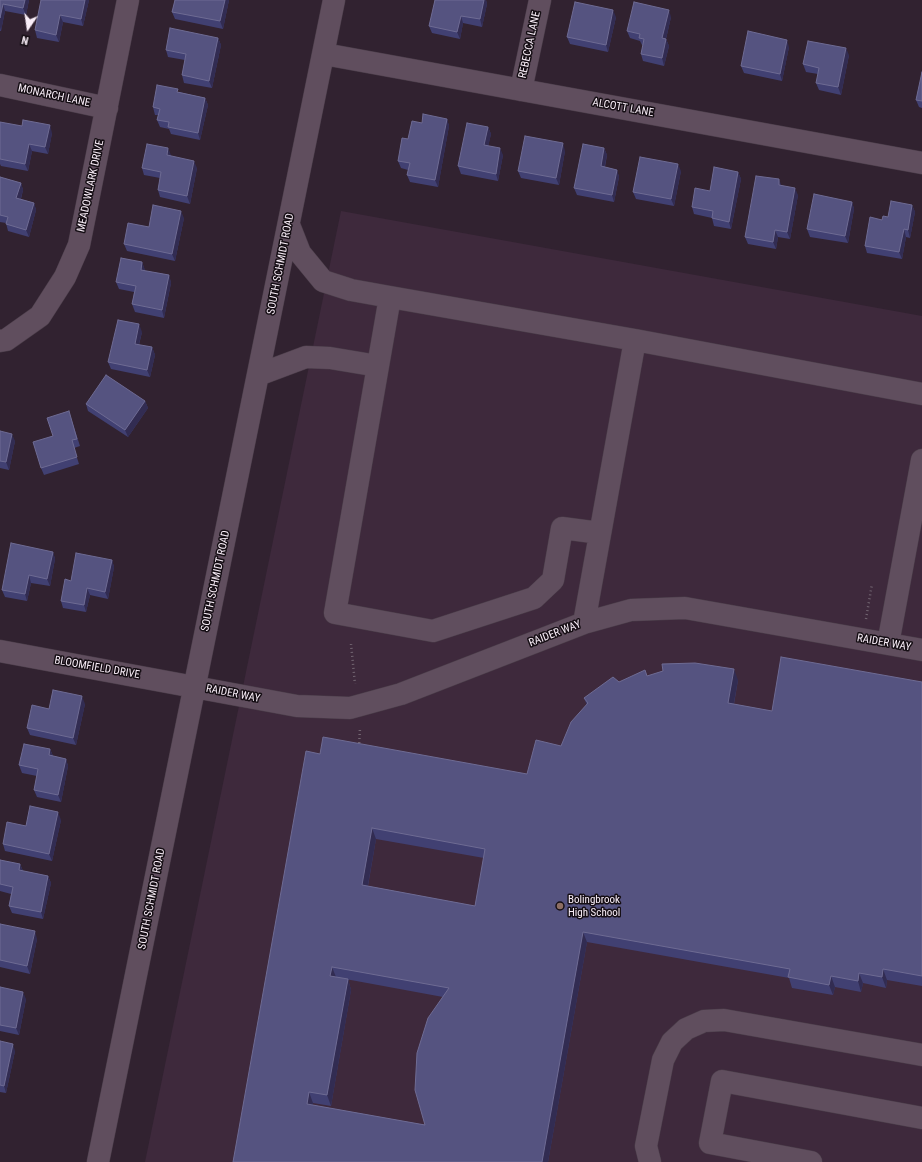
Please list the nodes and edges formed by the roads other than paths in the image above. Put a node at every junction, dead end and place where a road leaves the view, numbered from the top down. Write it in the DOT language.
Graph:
graph roads {
  1 [pos="128,0"];
  2 [pos="334,0"];
  3 [pos="540,0"];
  4 [pos="324,54"];
  5 [pos="0,85"];
  6 [pos="521,90"];
  7 [pos="107,108"];
  8 [pos="922,163"];
  9 [pos="289,225"];
  10 [pos="390,297"];
  11 [pos="635,340"];
  12 [pos="0,341"];
  13 [pos="378,366"];
  14 [pos="258,375"];
  15 [pos="922,394"];
  16 [pos="922,460"];
  17 [pos="600,533"];
  18 [pos="584,623"];
  19 [pos="888,644"];
  20 [pos="922,650"];
  21 [pos="0,651"];
  22 [pos="195,686"];
  23 [pos="922,1055"];
  24 [pos="922,1118"];
  25 [pos="98,1162"];
  26 [pos="650,1162"];
  27 [pos="811,1162"];
  1 -- 7 [label="street, MEADOWLARK DRIVE"];
  2 -- 4 [label="street, SOUTH SCHMIDT ROAD"];
  3 -- 6 [label="street, REBECCA LANE"];
  4 -- 6 [label="street, ALCOTT LANE"];
  4 -- 9 [label="street, SOUTH SCHMIDT ROAD"];
  5 -- 7 [label="street, MONARCH LANE"];
  6 -- 8 [label="street, ALCOTT LANE"];
  7 -- 12 [label="street, MEADOWLARK DRIVE"];
  9 -- 10 [label="street"];
  9 -- 14 [label="street, SOUTH SCHMIDT ROAD"];
  10 -- 11 [label="street"];
  10 -- 13 [label="street"];
  11 -- 15 [label="street"];
  11 -- 17 [label="street"];
  13 -- 14 [label="street"];
  13 -- 17 [label="street"];
  14 -- 22 [label="street, SOUTH SCHMIDT ROAD"];
  16 -- 19 [label="street"];
  17 -- 18 [label="street"];
  18 -- 19 [label="street, RAIDER WAY"];
  18 -- 22 [label="street, RAIDER WAY"];
  19 -- 20 [label="street, RAIDER WAY"];
  21 -- 22 [label="street, BLOOMFIELD DRIVE"];
  22 -- 25 [label="street, SOUTH SCHMIDT ROAD"];
  23 -- 26 [label="street"];
  24 -- 27 [label="street"];
}
